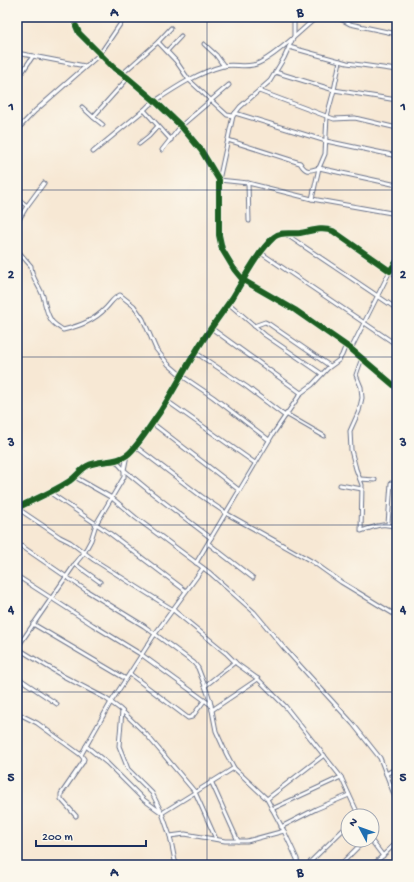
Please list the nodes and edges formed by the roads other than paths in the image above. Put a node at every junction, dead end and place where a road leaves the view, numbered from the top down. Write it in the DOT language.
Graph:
graph roads {
  1 [pos="125,17"];
  2 [pos="294,17"];
  3 [pos="317,17"];
  4 [pos="337,17"];
  5 [pos="76,26"];
  6 [pos="171,28"];
  7 [pos="397,34"];
  8 [pos="181,36"];
  9 [pos="294,36"];
  10 [pos="158,42"];
  11 [pos="204,44"];
  12 [pos="289,47"];
  13 [pos="167,51"];
  14 [pos="17,53"];
  15 [pos="100,54"];
  16 [pos="33,56"];
  17 [pos="340,61"];
  18 [pos="85,66"];
  19 [pos="224,66"];
  20 [pos="397,70"];
  21 [pos="275,72"];
  22 [pos="122,74"];
  23 [pos="128,78"];
  24 [pos="17,80"];
  25 [pos="189,80"];
  26 [pos="229,84"];
  27 [pos="334,90"];
  28 [pos="259,91"];
  29 [pos="212,100"];
  30 [pos="397,100"];
  31 [pos="155,101"];
  32 [pos="82,107"];
  33 [pos="144,110"];
  34 [pos="234,114"];
  35 [pos="327,116"];
  36 [pos="93,117"];
  37 [pos="103,125"];
  38 [pos="158,126"];
  39 [pos="181,126"];
  40 [pos="397,128"];
  41 [pos="17,130"];
  42 [pos="170,140"];
  43 [pos="228,140"];
  44 [pos="326,141"];
  45 [pos="139,144"];
  46 [pos="162,150"];
  47 [pos="93,152"];
  48 [pos="397,156"];
  49 [pos="319,168"];
  50 [pos="219,180"];
  51 [pos="44,183"];
  52 [pos="248,183"];
  53 [pos="397,185"];
  54 [pos="17,198"];
  55 [pos="312,199"];
  56 [pos="27,206"];
  57 [pos="397,214"];
  58 [pos="249,221"];
  59 [pos="17,223"];
  60 [pos="284,233"];
  61 [pos="17,250"];
  62 [pos="261,253"];
  63 [pos="397,261"];
  64 [pos="390,271"];
  65 [pos="397,276"];
  66 [pos="243,280"];
  67 [pos="378,296"];
  68 [pos="228,303"];
  69 [pos="397,309"];
  70 [pos="364,323"];
  71 [pos="254,326"];
  72 [pos="211,328"];
  73 [pos="346,345"];
  74 [pos="397,345"];
  75 [pos="351,349"];
  76 [pos="196,353"];
  77 [pos="362,358"];
  78 [pos="330,366"];
  79 [pos="322,374"];
  80 [pos="182,376"];
  81 [pos="397,380"];
  82 [pos="396,386"];
  83 [pos="301,392"];
  84 [pos="167,401"];
  85 [pos="286,415"];
  86 [pos="152,423"];
  87 [pos="324,436"];
  88 [pos="269,440"];
  89 [pos="135,446"];
  90 [pos="127,455"];
  91 [pos="115,460"];
  92 [pos="255,463"];
  93 [pos="124,470"];
  94 [pos="75,477"];
  95 [pos="360,479"];
  96 [pos="375,480"];
  97 [pos="391,483"];
  98 [pos="340,485"];
  99 [pos="362,489"];
  100 [pos="239,490"];
  101 [pos="49,492"];
  102 [pos="112,498"];
  103 [pos="17,508"];
  104 [pos="225,513"];
  105 [pos="96,524"];
  106 [pos="388,524"];
  107 [pos="397,528"];
  108 [pos="212,538"];
  109 [pos="17,543"];
  110 [pos="208,544"];
  111 [pos="84,553"];
  112 [pos="196,563"];
  113 [pos="75,564"];
  114 [pos="203,568"];
  115 [pos="17,576"];
  116 [pos="66,576"];
  117 [pos="253,578"];
  118 [pos="100,582"];
  119 [pos="186,591"];
  120 [pos="51,598"];
  121 [pos="172,609"];
  122 [pos="397,616"];
  123 [pos="33,624"];
  124 [pos="155,634"];
  125 [pos="17,648"];
  126 [pos="142,655"];
  127 [pos="236,662"];
  128 [pos="130,674"];
  129 [pos="17,677"];
  130 [pos="258,678"];
  131 [pos="126,679"];
  132 [pos="205,686"];
  133 [pos="204,701"];
  134 [pos="111,702"];
  135 [pos="57,704"];
  136 [pos="211,706"];
  137 [pos="212,710"];
  138 [pos="122,711"];
  139 [pos="17,713"];
  140 [pos="86,746"];
  141 [pos="81,754"];
  142 [pos="324,755"];
  143 [pos="234,768"];
  144 [pos="397,768"];
  145 [pos="386,774"];
  146 [pos="341,777"];
  147 [pos="211,781"];
  148 [pos="195,792"];
  149 [pos="349,795"];
  150 [pos="267,799"];
  151 [pos="397,802"];
  152 [pos="355,808"];
  153 [pos="272,809"];
  154 [pos="162,813"];
  155 [pos="76,816"];
  156 [pos="281,827"];
  157 [pos="284,831"];
  158 [pos="340,833"];
  159 [pos="170,836"];
  160 [pos="216,839"];
  161 [pos="238,841"];
  162 [pos="397,842"];
  163 [pos="357,848"];
  164 [pos="377,848"];
  165 [pos="383,856"];
  166 [pos="178,865"];
  167 [pos="298,865"];
  168 [pos="307,865"];
  169 [pos="340,865"];
  170 [pos="373,865"];
  1 -- 15 [label="street"];
  2 -- 9 [label="street"];
  3 -- 9 [label="street"];
  4 -- 7 [label="street"];
  5 -- 15 [label="street"];
  6 -- 10 [label="street"];
  8 -- 13 [label="street"];
  9 -- 12 [label="street"];
  9 -- 19 [label="street"];
  10 -- 13 [label="street"];
  10 -- 22 [label="street"];
  11 -- 19 [label="street"];
  12 -- 17 [label="street"];
  12 -- 21 [label="street"];
  13 -- 25 [label="street"];
  14 -- 16 [label="street"];
  15 -- 18 [label="street"];
  15 -- 22 [label="street"];
  16 -- 18 [label="street"];
  16 -- 24 [label="street"];
  17 -- 20 [label="street"];
  17 -- 27 [label="street"];
  18 -- 41 [label="street"];
  19 -- 25 [label="street"];
  21 -- 27 [label="street"];
  21 -- 28 [label="street"];
  22 -- 23 [label="street"];
  23 -- 31 [label="street"];
  23 -- 36 [label="street"];
  25 -- 29 [label="street"];
  25 -- 31 [label="street"];
  26 -- 29 [label="street"];
  27 -- 30 [label="street"];
  27 -- 35 [label="street"];
  28 -- 34 [label="street"];
  28 -- 35 [label="street"];
  29 -- 34 [label="street"];
  29 -- 39 [label="street"];
  31 -- 33 [label="street"];
  31 -- 39 [label="street"];
  32 -- 36 [label="street"];
  33 -- 38 [label="street"];
  33 -- 47 [label="street"];
  34 -- 43 [label="street"];
  34 -- 44 [label="street"];
  35 -- 40 [label="street"];
  35 -- 44 [label="street"];
  36 -- 37 [label="street"];
  38 -- 42 [label="street"];
  38 -- 45 [label="street"];
  39 -- 42 [label="street"];
  39 -- 50 [label="street"];
  42 -- 46 [label="street"];
  43 -- 49 [label="street"];
  43 -- 50 [label="street"];
  44 -- 48 [label="street"];
  44 -- 49 [label="street"];
  49 -- 53 [label="street"];
  49 -- 55 [label="street"];
  50 -- 52 [label="street"];
  50 -- 66 [label="street"];
  51 -- 56 [label="street"];
  52 -- 55 [label="street"];
  52 -- 58 [label="street"];
  54 -- 56 [label="street"];
  55 -- 57 [label="street"];
  56 -- 59 [label="street"];
  60 -- 62 [label="street"];
  60 -- 64 [label="street"];
  60 -- 67 [label="street"];
  61 -- 80 [label="street"];
  62 -- 66 [label="street"];
  62 -- 70 [label="street"];
  63 -- 64 [label="street"];
  64 -- 65 [label="street"];
  64 -- 67 [label="street"];
  66 -- 68 [label="street"];
  66 -- 73 [label="street"];
  67 -- 69 [label="street"];
  67 -- 70 [label="street"];
  68 -- 71 [label="street"];
  68 -- 72 [label="street"];
  70 -- 74 [label="street"];
  70 -- 75 [label="street"];
  71 -- 78 [label="street"];
  71 -- 79 [label="street"];
  72 -- 76 [label="street"];
  72 -- 83 [label="street"];
  73 -- 75 [label="street"];
  73 -- 78 [label="street"];
  75 -- 77 [label="street"];
  76 -- 80 [label="street"];
  76 -- 85 [label="street"];
  77 -- 82 [label="street"];
  77 -- 95 [label="street"];
  78 -- 79 [label="street"];
  79 -- 83 [label="street"];
  80 -- 84 [label="street"];
  80 -- 88 [label="street"];
  81 -- 82 [label="street"];
  83 -- 85 [label="street"];
  84 -- 86 [label="street"];
  84 -- 92 [label="street"];
  85 -- 87 [label="street"];
  85 -- 88 [label="street"];
  86 -- 89 [label="street"];
  86 -- 100 [label="street"];
  88 -- 92 [label="street"];
  89 -- 90 [label="street"];
  89 -- 104 [label="street"];
  90 -- 91 [label="street"];
  90 -- 93 [label="street"];
  91 -- 93 [label="street"];
  91 -- 94 [label="street"];
  92 -- 100 [label="street"];
  93 -- 102 [label="street"];
  93 -- 108 [label="street"];
  94 -- 101 [label="street"];
  94 -- 102 [label="street"];
  95 -- 96 [label="street"];
  95 -- 99 [label="street"];
  97 -- 106 [label="street"];
  98 -- 99 [label="street"];
  99 -- 106 [label="street"];
  100 -- 104 [label="street"];
  101 -- 103 [label="street"];
  101 -- 105 [label="street"];
  102 -- 105 [label="street"];
  102 -- 112 [label="street"];
  103 -- 111 [label="street"];
  104 -- 108 [label="street"];
  104 -- 122 [label="street"];
  105 -- 111 [label="street"];
  105 -- 119 [label="street"];
  106 -- 107 [label="street"];
  108 -- 110 [label="street"];
  109 -- 116 [label="street"];
  110 -- 112 [label="street"];
  110 -- 117 [label="street"];
  111 -- 113 [label="street"];
  111 -- 121 [label="street"];
  112 -- 114 [label="street"];
  113 -- 116 [label="street"];
  113 -- 118 [label="street"];
  114 -- 119 [label="street"];
  114 -- 145 [label="street"];
  115 -- 120 [label="street"];
  116 -- 120 [label="street"];
  116 -- 124 [label="street"];
  119 -- 121 [label="street"];
  120 -- 123 [label="street"];
  120 -- 126 [label="street"];
  121 -- 124 [label="street"];
  121 -- 127 [label="street"];
  123 -- 125 [label="street"];
  123 -- 131 [label="street"];
  124 -- 126 [label="street"];
  124 -- 132 [label="street"];
  125 -- 134 [label="street"];
  126 -- 128 [label="street"];
  126 -- 133 [label="street"];
  127 -- 130 [label="street"];
  127 -- 132 [label="street"];
  128 -- 131 [label="street"];
  128 -- 133 [label="street"];
  129 -- 135 [label="street"];
  130 -- 137 [label="street"];
  130 -- 142 [label="street"];
  131 -- 134 [label="street"];
  132 -- 136 [label="street"];
  133 -- 136 [label="street"];
  134 -- 138 [label="street"];
  134 -- 140 [label="street"];
  136 -- 137 [label="street"];
  137 -- 143 [label="street"];
  138 -- 148 [label="street"];
  138 -- 154 [label="street"];
  139 -- 141 [label="street"];
  140 -- 141 [label="street"];
  140 -- 154 [label="street"];
  141 -- 155 [label="street"];
  142 -- 146 [label="street"];
  142 -- 150 [label="street"];
  143 -- 147 [label="street"];
  143 -- 150 [label="street"];
  144 -- 145 [label="street"];
  145 -- 151 [label="street"];
  146 -- 149 [label="street"];
  146 -- 153 [label="street"];
  147 -- 148 [label="street"];
  147 -- 161 [label="street"];
  148 -- 154 [label="street"];
  148 -- 160 [label="street"];
  149 -- 152 [label="street"];
  149 -- 156 [label="street"];
  150 -- 153 [label="street"];
  153 -- 156 [label="street"];
  154 -- 159 [label="street"];
  156 -- 157 [label="street"];
  157 -- 161 [label="street"];
  157 -- 167 [label="street"];
  158 -- 168 [label="street"];
  159 -- 160 [label="street"];
  159 -- 166 [label="street"];
  160 -- 161 [label="street"];
  162 -- 165 [label="street"];
  163 -- 169 [label="street"];
  164 -- 165 [label="street"];
  165 -- 170 [label="street"];
}
